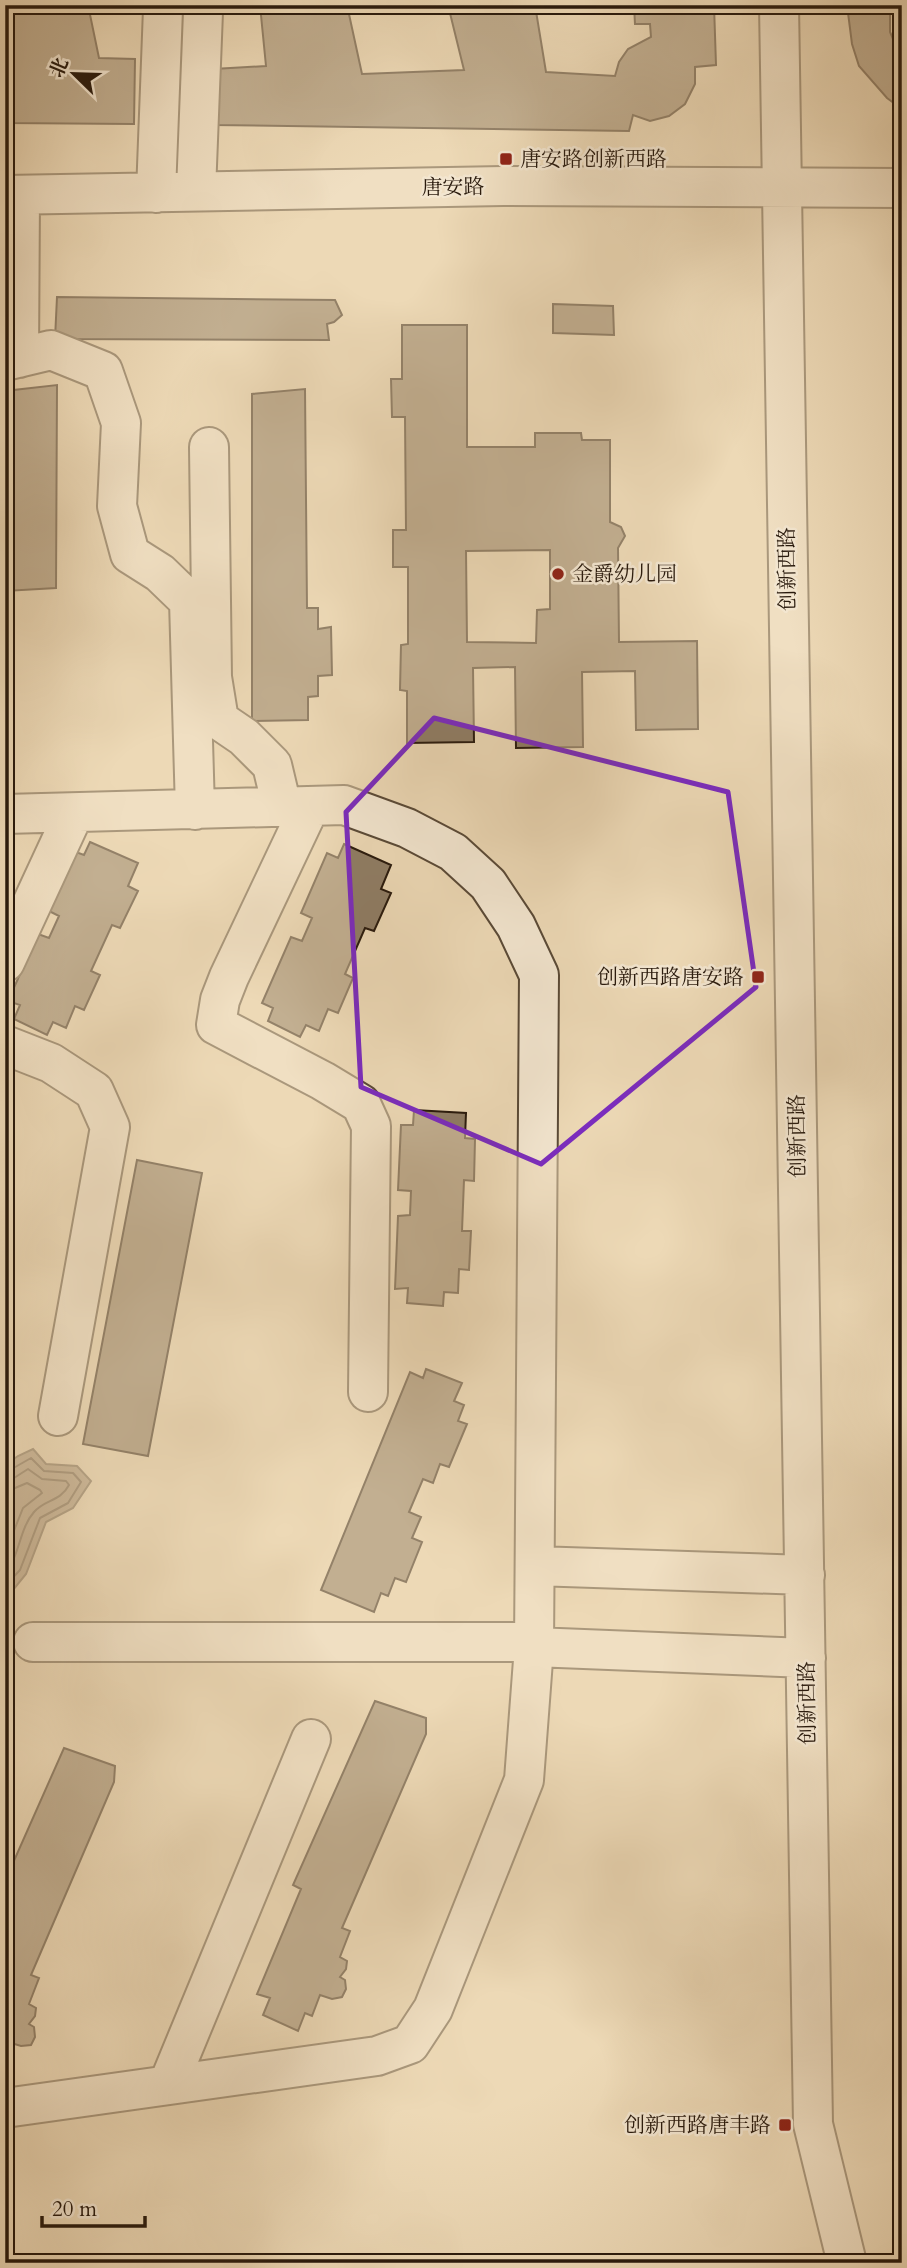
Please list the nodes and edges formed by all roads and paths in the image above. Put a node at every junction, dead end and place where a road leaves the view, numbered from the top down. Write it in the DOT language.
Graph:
graph roads {
  1 [pos="779,5"];
  2 [pos="160,7"];
  3 [pos="208,9"];
  4 [pos="902,188"];
  5 [pos="781,189"];
  6 [pos="196,191"];
  7 [pos="156,193"];
  8 [pos="12,195"];
  9 [pos="12,360"];
  10 [pos="209,447"];
  11 [pos="296,807"];
  12 [pos="195,810"];
  13 [pos="74,813"];
  14 [pos="5,814"];
  15 [pos="5,962"];
  16 [pos="5,1045"];
  17 [pos="368,1392"];
  18 [pos="58,1416"];
  19 [pos="535,1566"];
  20 [pos="805,1574"];
  21 [pos="33,1642"];
  22 [pos="534,1645"];
  23 [pos="806,1658"];
  24 [pos="311,1739"];
  25 [pos="168,2085"];
  26 [pos="5,2108"];
  27 [pos="846,2263"];
  1 -- 5 [label="street, 创新西路"];
  2 -- 3 [label="street"];
  2 -- 7 [label="street"];
  3 -- 6 [label="street"];
  4 -- 5 [label="street, 唐安路"];
  5 -- 6 [label="street, 唐安路"];
  5 -- 20 [label="street, 创新西路"];
  6 -- 7 [label="street, 唐安路"];
  7 -- 8 [label="street, 唐安路"];
  8 -- 9 [label="street"];
  9 -- 12 [label="street"];
  10 -- 11 [label="street"];
  11 -- 12 [label="street"];
  11 -- 17 [label="street"];
  11 -- 19 [label="street"];
  12 -- 13 [label="street"];
  13 -- 14 [label="street"];
  13 -- 15 [label="street"];
  16 -- 18 [label="street"];
  19 -- 20 [label="street"];
  19 -- 22 [label="street"];
  20 -- 23 [label="street, 创新西路"];
  21 -- 22 [label="street"];
  22 -- 23 [label="street"];
  22 -- 25 [label="street"];
  23 -- 27 [label="street, 创新西路"];
  24 -- 25 [label="street"];
  25 -- 26 [label="street"];
}
